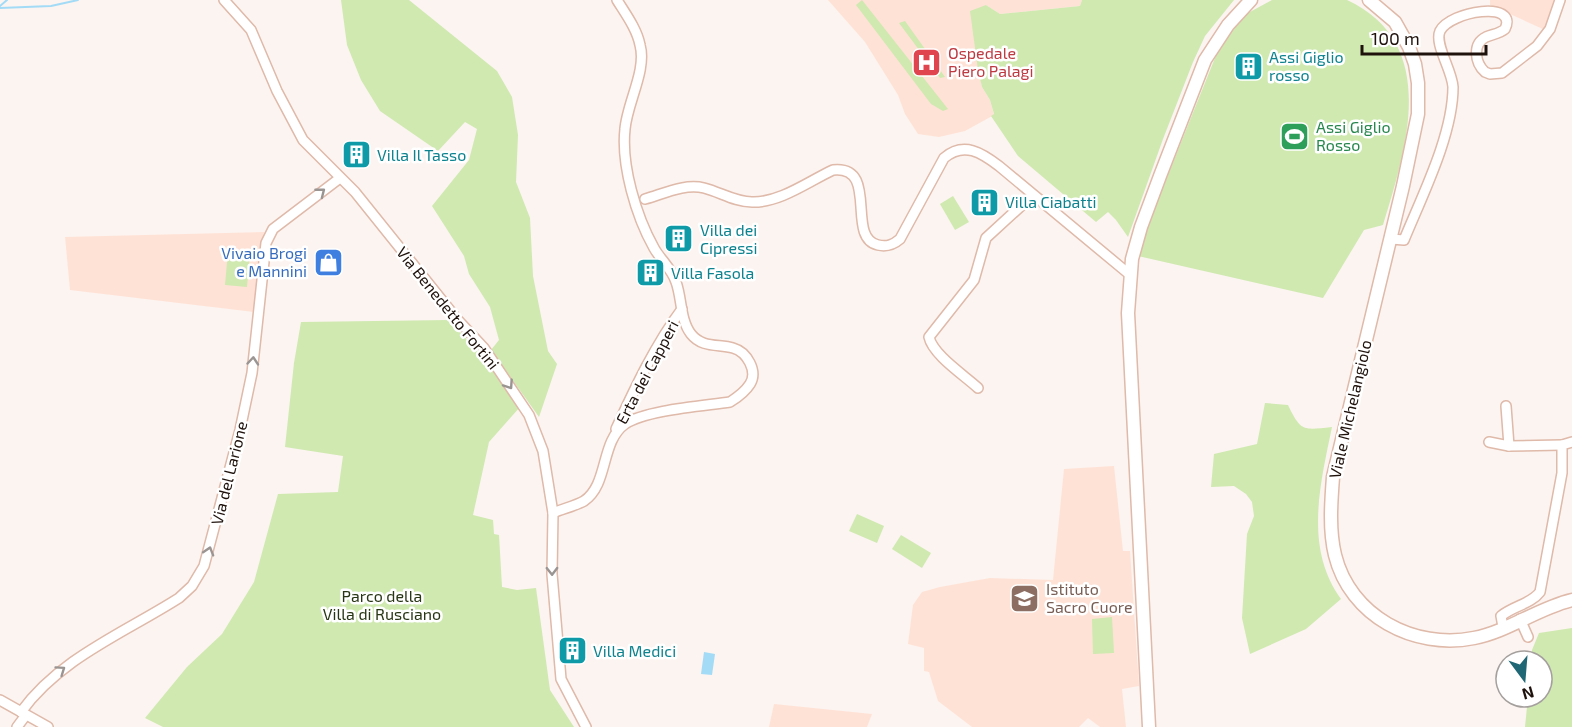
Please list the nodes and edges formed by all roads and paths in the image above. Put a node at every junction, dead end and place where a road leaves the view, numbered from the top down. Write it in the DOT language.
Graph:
graph roads {
  1 [pos="224,0"];
  2 [pos="617,0"];
  3 [pos="1369,0"];
  4 [pos="1560,0"];
  5 [pos="1248,1"];
  6 [pos="340,178"];
  7 [pos="1032,195"];
  8 [pos="645,199"];
  9 [pos="1391,239"];
  10 [pos="1129,273"];
  11 [pos="682,309"];
  12 [pos="978,388"];
  13 [pos="1506,406"];
  14 [pos="613,437"];
  15 [pos="1489,442"];
  16 [pos="1572,442"];
  17 [pos="1562,445"];
  18 [pos="1509,446"];
  19 [pos="553,513"];
  20 [pos="1572,600"];
  21 [pos="1520,620"];
  22 [pos="1503,627"];
  23 [pos="1528,637"];
  24 [pos="0,700"];
  25 [pos="24,713"];
  26 [pos="17,727"];
  27 [pos="48,727"];
  28 [pos="586,727"];
  29 [pos="1149,727"];
  1 -- 6 [label="street, Via Benedetto Fortini"];
  2 -- 11 [label="street"];
  3 -- 9 [label="main road, Viale Michelangiolo"];
  4 -- 9 [label="street"];
  5 -- 10 [label="main road"];
  6 -- 19 [label="street, Via Benedetto Fortini, one-way"];
  25 -- 6 [label="street, Via del Larione, one-way"];
  7 -- 8 [label="street"];
  7 -- 10 [label="street"];
  7 -- 12 [label="street"];
  9 -- 22 [label="main road, Viale Michelangiolo"];
  10 -- 29 [label="main road"];
  11 -- 14 [label="street, Erta dei Capperi"];
  11 -- 14 [label="street"];
  13 -- 18 [label="street"];
  14 -- 19 [label="street, Erta dei Capperi"];
  15 -- 18 [label="street"];
  16 -- 17 [label="street"];
  17 -- 18 [label="street"];
  17 -- 22 [label="street"];
  19 -- 28 [label="street, Via Benedetto Fortini, one-way"];
  20 -- 21 [label="main road, Viale Michelangiolo"];
  21 -- 22 [label="main road, Viale Michelangiolo"];
  21 -- 23 [label="street"];
  24 -- 25 [label="street"];
  25 -- 26 [label="street, Via del Larione"];
  25 -- 27 [label="street"];
}
